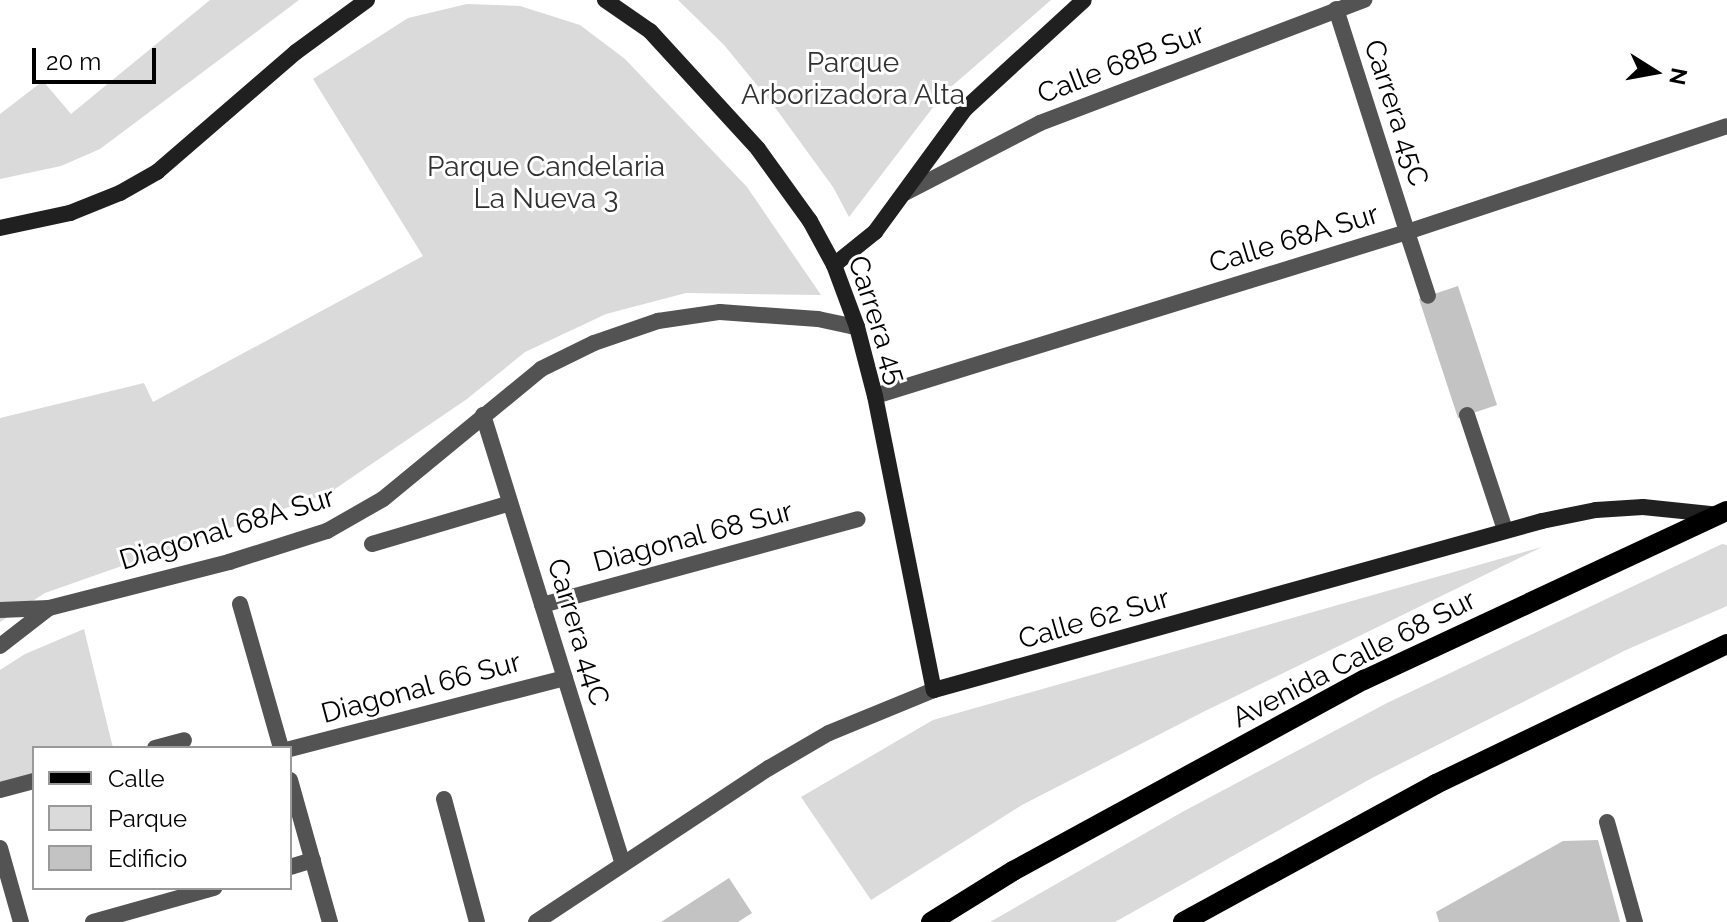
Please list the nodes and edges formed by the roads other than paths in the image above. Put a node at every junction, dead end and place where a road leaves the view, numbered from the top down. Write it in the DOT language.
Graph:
graph roads {
  1 [pos="367,0"];
  2 [pos="605,0"];
  3 [pos="1084,0"];
  4 [pos="1364,0"];
  5 [pos="1336,9"];
  6 [pos="1727,126"];
  7 [pos="905,193"];
  8 [pos="0,228"];
  9 [pos="1407,232"];
  10 [pos="834,265"];
  11 [pos="1428,296"];
  12 [pos="857,327"];
  13 [pos="875,396"];
  14 [pos="483,415"];
  15 [pos="1467,415"];
  16 [pos="510,503"];
  17 [pos="1724,514"];
  18 [pos="858,519"];
  19 [pos="1505,530"];
  20 [pos="372,544"];
  21 [pos="240,604"];
  22 [pos="542,605"];
  23 [pos="49,608"];
  24 [pos="0,610"];
  25 [pos="1727,644"];
  26 [pos="0,646"];
  27 [pos="565,678"];
  28 [pos="934,690"];
  29 [pos="184,740"];
  30 [pos="162,746"];
  31 [pos="280,746"];
  32 [pos="292,748"];
  33 [pos="32,782"];
  34 [pos="292,787"];
  35 [pos="0,790"];
  36 [pos="444,799"];
  37 [pos="1607,822"];
  38 [pos="0,848"];
  39 [pos="313,860"];
  40 [pos="623,864"];
  41 [pos="292,866"];
  42 [pos="207,890"];
  43 [pos="21,922"];
  44 [pos="93,922"];
  45 [pos="330,922"];
  46 [pos="477,922"];
  47 [pos="536,922"];
  48 [pos="931,922"];
  49 [pos="1183,922"];
  50 [pos="1635,922"];
  1 -- 8 [label="street"];
  2 -- 10 [label="street, Carrera 45"];
  3 -- 7 [label="street, Calle 68B Sur"];
  4 -- 5 [label="street, Calle 68B Sur"];
  5 -- 7 [label="street, Calle 68B Sur"];
  5 -- 9 [label="street, Carrera 45C"];
  6 -- 9 [label="street, Calle 68A Sur"];
  7 -- 10 [label="street, Calle 68B Sur"];
  9 -- 11 [label="street, Carrera 45C"];
  9 -- 13 [label="street, Calle 68A Sur"];
  10 -- 12 [label="street, Carrera 45"];
  12 -- 13 [label="street, Carrera 45"];
  12 -- 14 [label="street, Diagonal 68A Sur"];
  13 -- 28 [label="street, Carrera 45"];
  14 -- 16 [label="street, Carrera 44C"];
  14 -- 23 [label="street, Diagonal 68A Sur"];
  15 -- 19 [label="street"];
  16 -- 20 [label="street"];
  16 -- 22 [label="street, Carrera 44C"];
  17 -- 19 [label="street, Calle 62 Sur"];
  17 -- 48 [label="main road, Avenida Calle 68 Sur"];
  18 -- 22 [label="street, Diagonal 68 Sur"];
  19 -- 28 [label="street, Calle 62 Sur"];
  21 -- 31 [label="street"];
  22 -- 27 [label="street, Carrera 44C"];
  23 -- 24 [label="street, Diagonal 68A Sur"];
  23 -- 26 [label="street"];
  25 -- 49 [label="main road"];
  27 -- 32 [label="street, Diagonal 66 Sur"];
  27 -- 40 [label="street, Carrera 44C"];
  28 -- 40 [label="street, Calle 62 Sur"];
  29 -- 30 [label="street"];
  33 -- 35 [label="street"];
  34 -- 39 [label="street"];
  36 -- 46 [label="street"];
  37 -- 50 [label="street"];
  38 -- 43 [label="street"];
  39 -- 41 [label="street"];
  39 -- 45 [label="street"];
  40 -- 47 [label="street, Calle 62 Sur"];
  42 -- 44 [label="street"];
}
